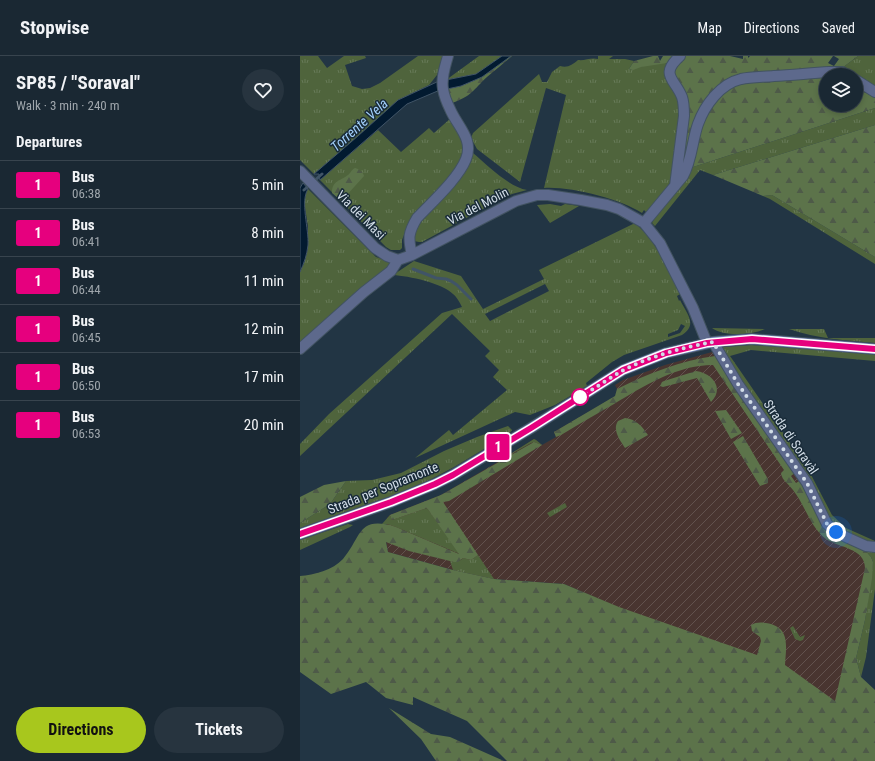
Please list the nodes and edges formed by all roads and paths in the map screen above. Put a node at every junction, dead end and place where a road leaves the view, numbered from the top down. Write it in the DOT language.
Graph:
graph roads {
  1 [pos="448,56"];
  2 [pos="680,56"];
  3 [pos="819,73"];
  4 [pos="863,84"];
  5 [pos="875,92"];
  6 [pos="302,173"];
  7 [pos="675,186"];
  8 [pos="644,223"];
  9 [pos="412,254"];
  10 [pos="398,260"];
  11 [pos="710,343"];
  12 [pos="300,349"];
  13 [pos="875,349"];
  14 [pos="300,534"];
  15 [pos="875,547"];
  1 -- 9 [label="street, Via del Molin"];
  2 -- 7 [label="street"];
  3 -- 7 [label="street"];
  4 -- 5 [label="street"];
  6 -- 10 [label="street, Via dei Masi"];
  7 -- 8 [label="street"];
  8 -- 9 [label="street, Via del Molin"];
  8 -- 11 [label="street, Via del Molin"];
  9 -- 10 [label="street"];
  10 -- 12 [label="street"];
  11 -- 13 [label="main road, Strada per Sopramonte"];
  11 -- 14 [label="main road, Strada per Sopramonte"];
  11 -- 15 [label="street, Strada di Soravàl"];
}
